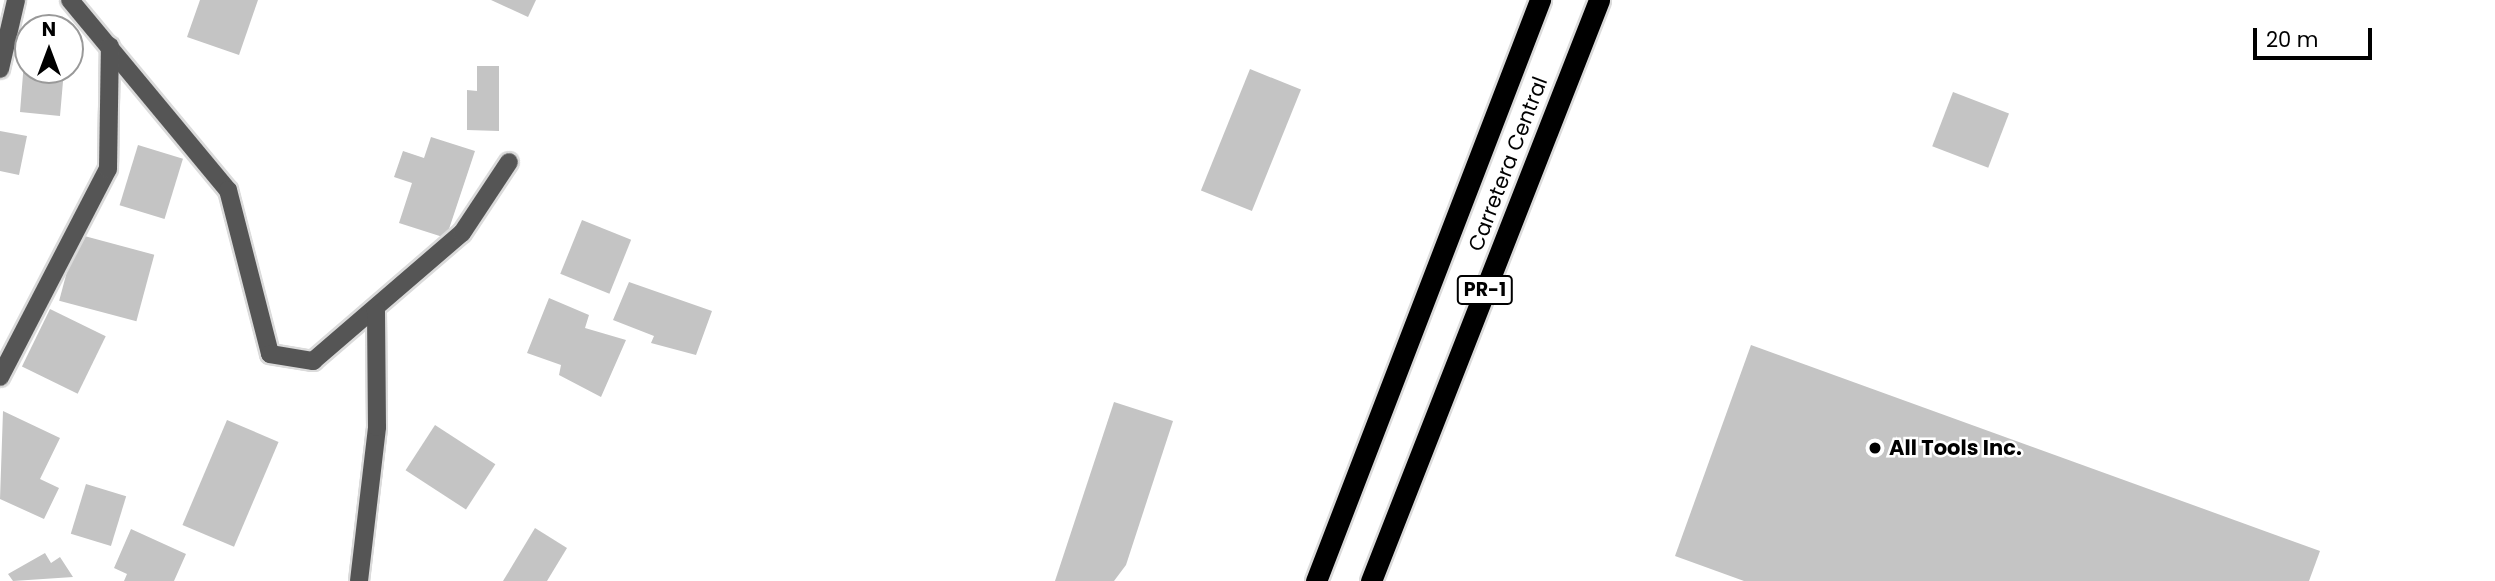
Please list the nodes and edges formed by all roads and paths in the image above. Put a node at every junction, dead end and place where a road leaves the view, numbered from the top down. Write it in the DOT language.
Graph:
graph roads {
  1 [pos="16,0"];
  2 [pos="70,0"];
  3 [pos="1539,0"];
  4 [pos="1599,0"];
  5 [pos="110,46"];
  6 [pos="0,69"];
  7 [pos="509,162"];
  8 [pos="376,308"];
  9 [pos="0,377"];
  10 [pos="359,581"];
  11 [pos="1315,581"];
  12 [pos="1371,581"];
  1 -- 6 [label="street"];
  2 -- 5 [label="street"];
  3 -- 11 [label="highway, Carretera Central / PR-1"];
  4 -- 12 [label="highway, Carretera Central / PR-1"];
  5 -- 8 [label="street"];
  5 -- 9 [label="street"];
  7 -- 8 [label="street"];
  8 -- 10 [label="street"];
}
